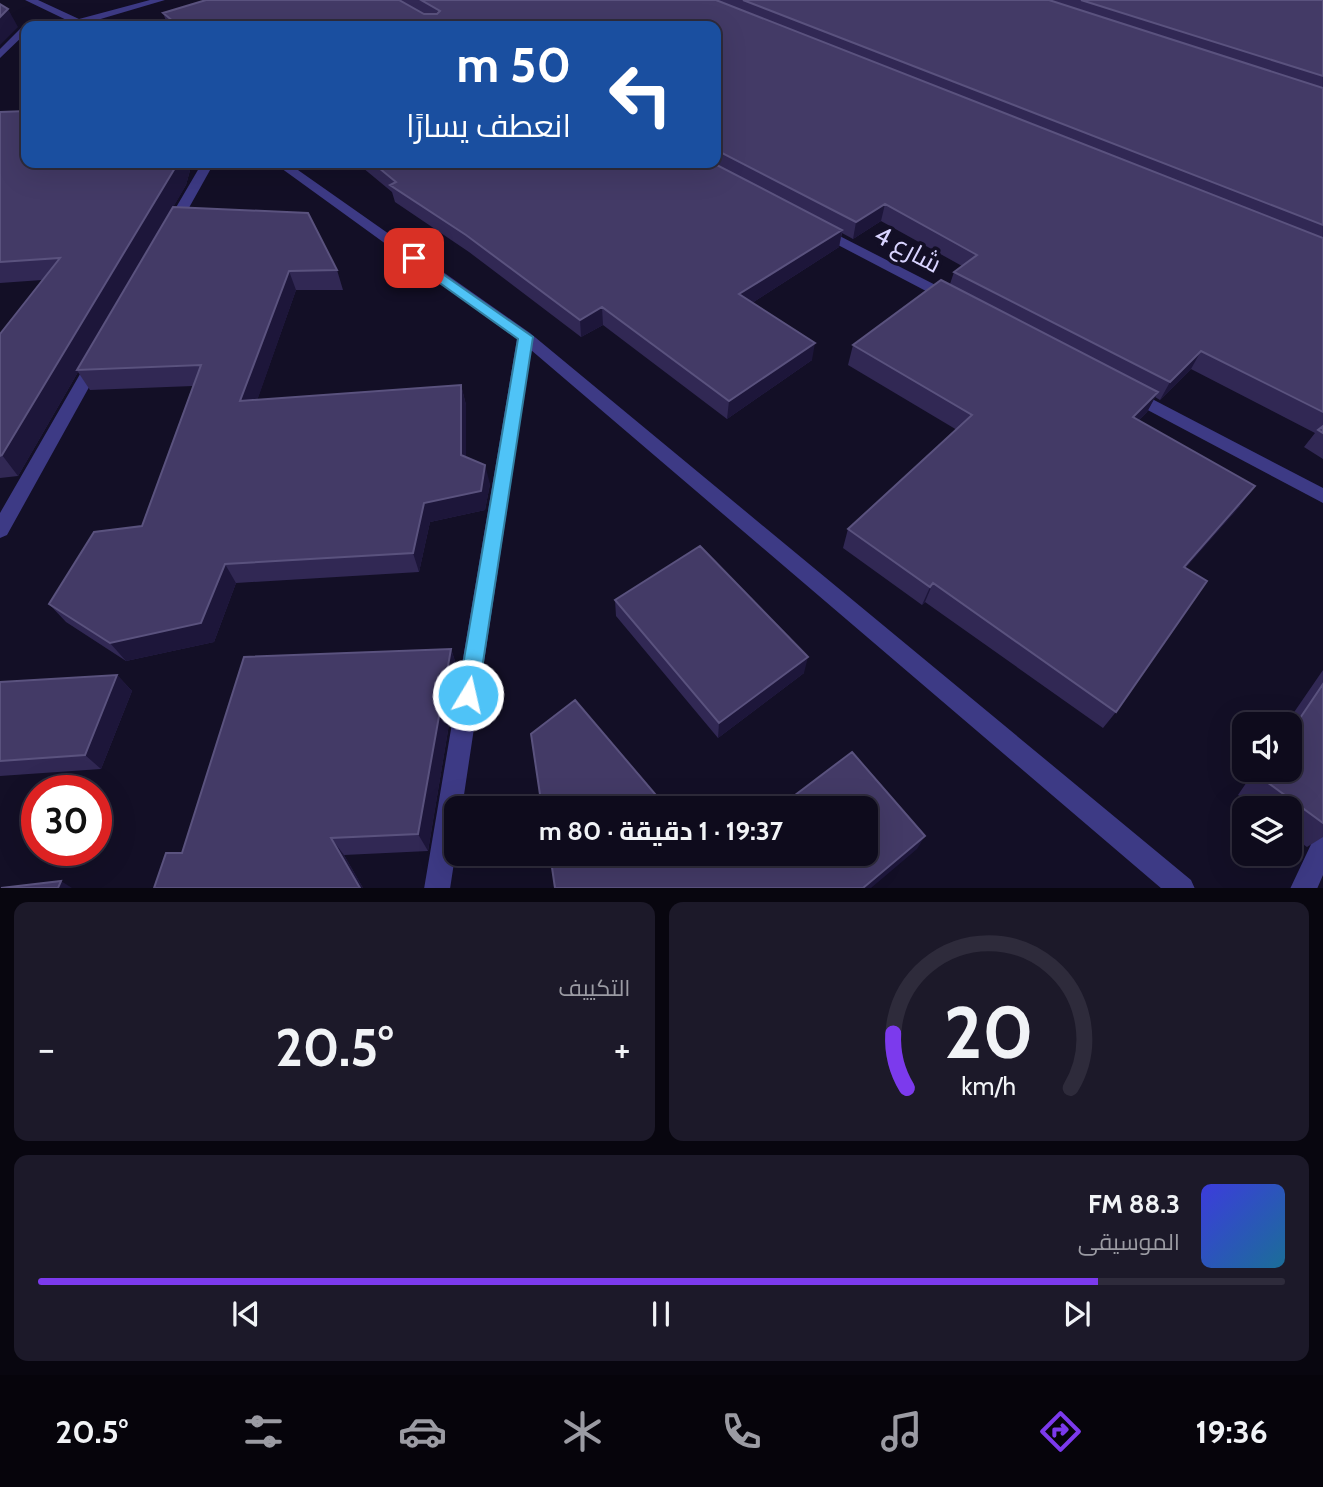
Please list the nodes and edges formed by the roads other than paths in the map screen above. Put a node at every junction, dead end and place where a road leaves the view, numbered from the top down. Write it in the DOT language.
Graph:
graph roads {
  1 [pos="30,0"];
  2 [pos="160,0"];
  3 [pos="45,7"];
  4 [pos="32,21"];
  5 [pos="76,21"];
  6 [pos="93,21"];
  7 [pos="21,33"];
  8 [pos="0,55"];
  9 [pos="205,168"];
  10 [pos="287,168"];
  11 [pos="804,222"];
  12 [pos="161,246"];
  13 [pos="965,306"];
  14 [pos="526,337"];
  15 [pos="101,352"];
  16 [pos="1113,385"];
  17 [pos="1323,496"];
  18 [pos="0,530"];
  19 [pos="1323,847"];
  20 [pos="437,888"];
  21 [pos="1182,888"];
  22 [pos="1303,888"];
  1 -- 3 [label="street"];
  2 -- 6 [label="street"];
  3 -- 4 [label="street"];
  3 -- 5 [label="street"];
  7 -- 8 [label="street"];
  9 -- 12 [label="street"];
  10 -- 14 [label="street"];
  11 -- 13 [label="street, شارع 4"];
  14 -- 20 [label="street"];
  14 -- 21 [label="street"];
  15 -- 18 [label="street"];
  16 -- 17 [label="street"];
  19 -- 22 [label="street"];
}
